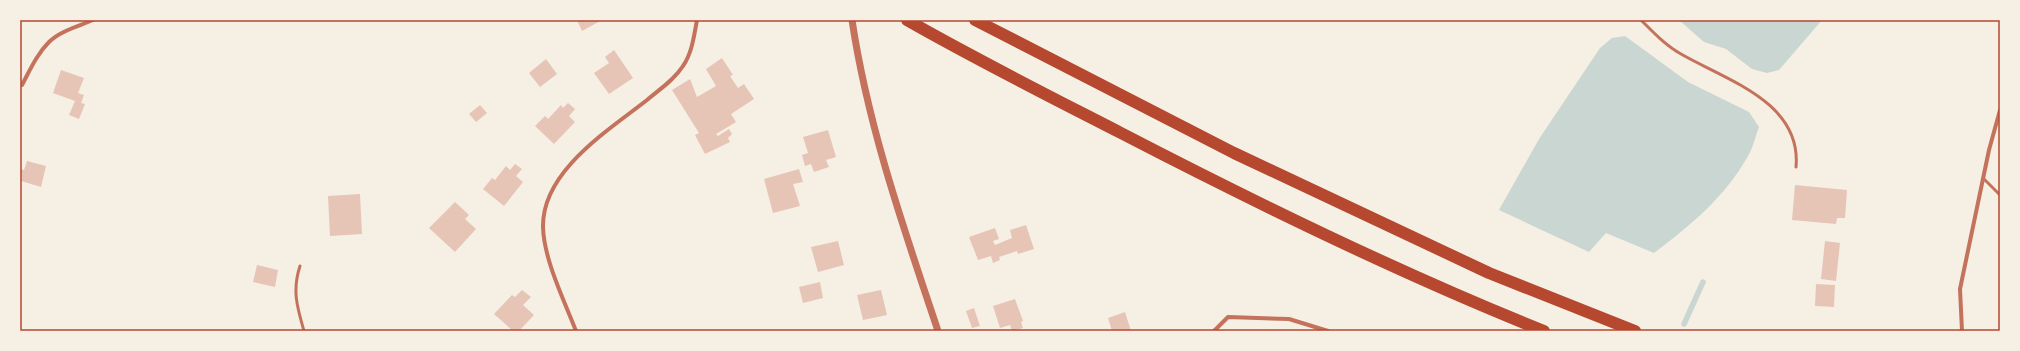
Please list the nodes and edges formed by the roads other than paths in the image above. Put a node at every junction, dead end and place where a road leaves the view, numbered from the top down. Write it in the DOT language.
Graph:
graph roads {
  1 [pos="93,20"];
  2 [pos="696,20"];
  3 [pos="852,20"];
  4 [pos="907,20"];
  5 [pos="975,20"];
  6 [pos="1641,20"];
  7 [pos="22,84"];
  8 [pos="2000,110"];
  9 [pos="1796,167"];
  10 [pos="1983,178"];
  11 [pos="2000,195"];
  12 [pos="300,266"];
  13 [pos="1215,330"];
  14 [pos="304,331"];
  15 [pos="576,331"];
  16 [pos="938,331"];
  17 [pos="1328,331"];
  18 [pos="1544,331"];
  19 [pos="1635,331"];
  20 [pos="1962,331"];
  1 -- 7 [label="street"];
  2 -- 15 [label="street"];
  3 -- 16 [label="street"];
  4 -- 18 [label="highway"];
  5 -- 19 [label="highway"];
  6 -- 9 [label="lane"];
  8 -- 10 [label="street"];
  10 -- 11 [label="lane"];
  10 -- 20 [label="street"];
  12 -- 14 [label="lane"];
  13 -- 17 [label="street"];
}
